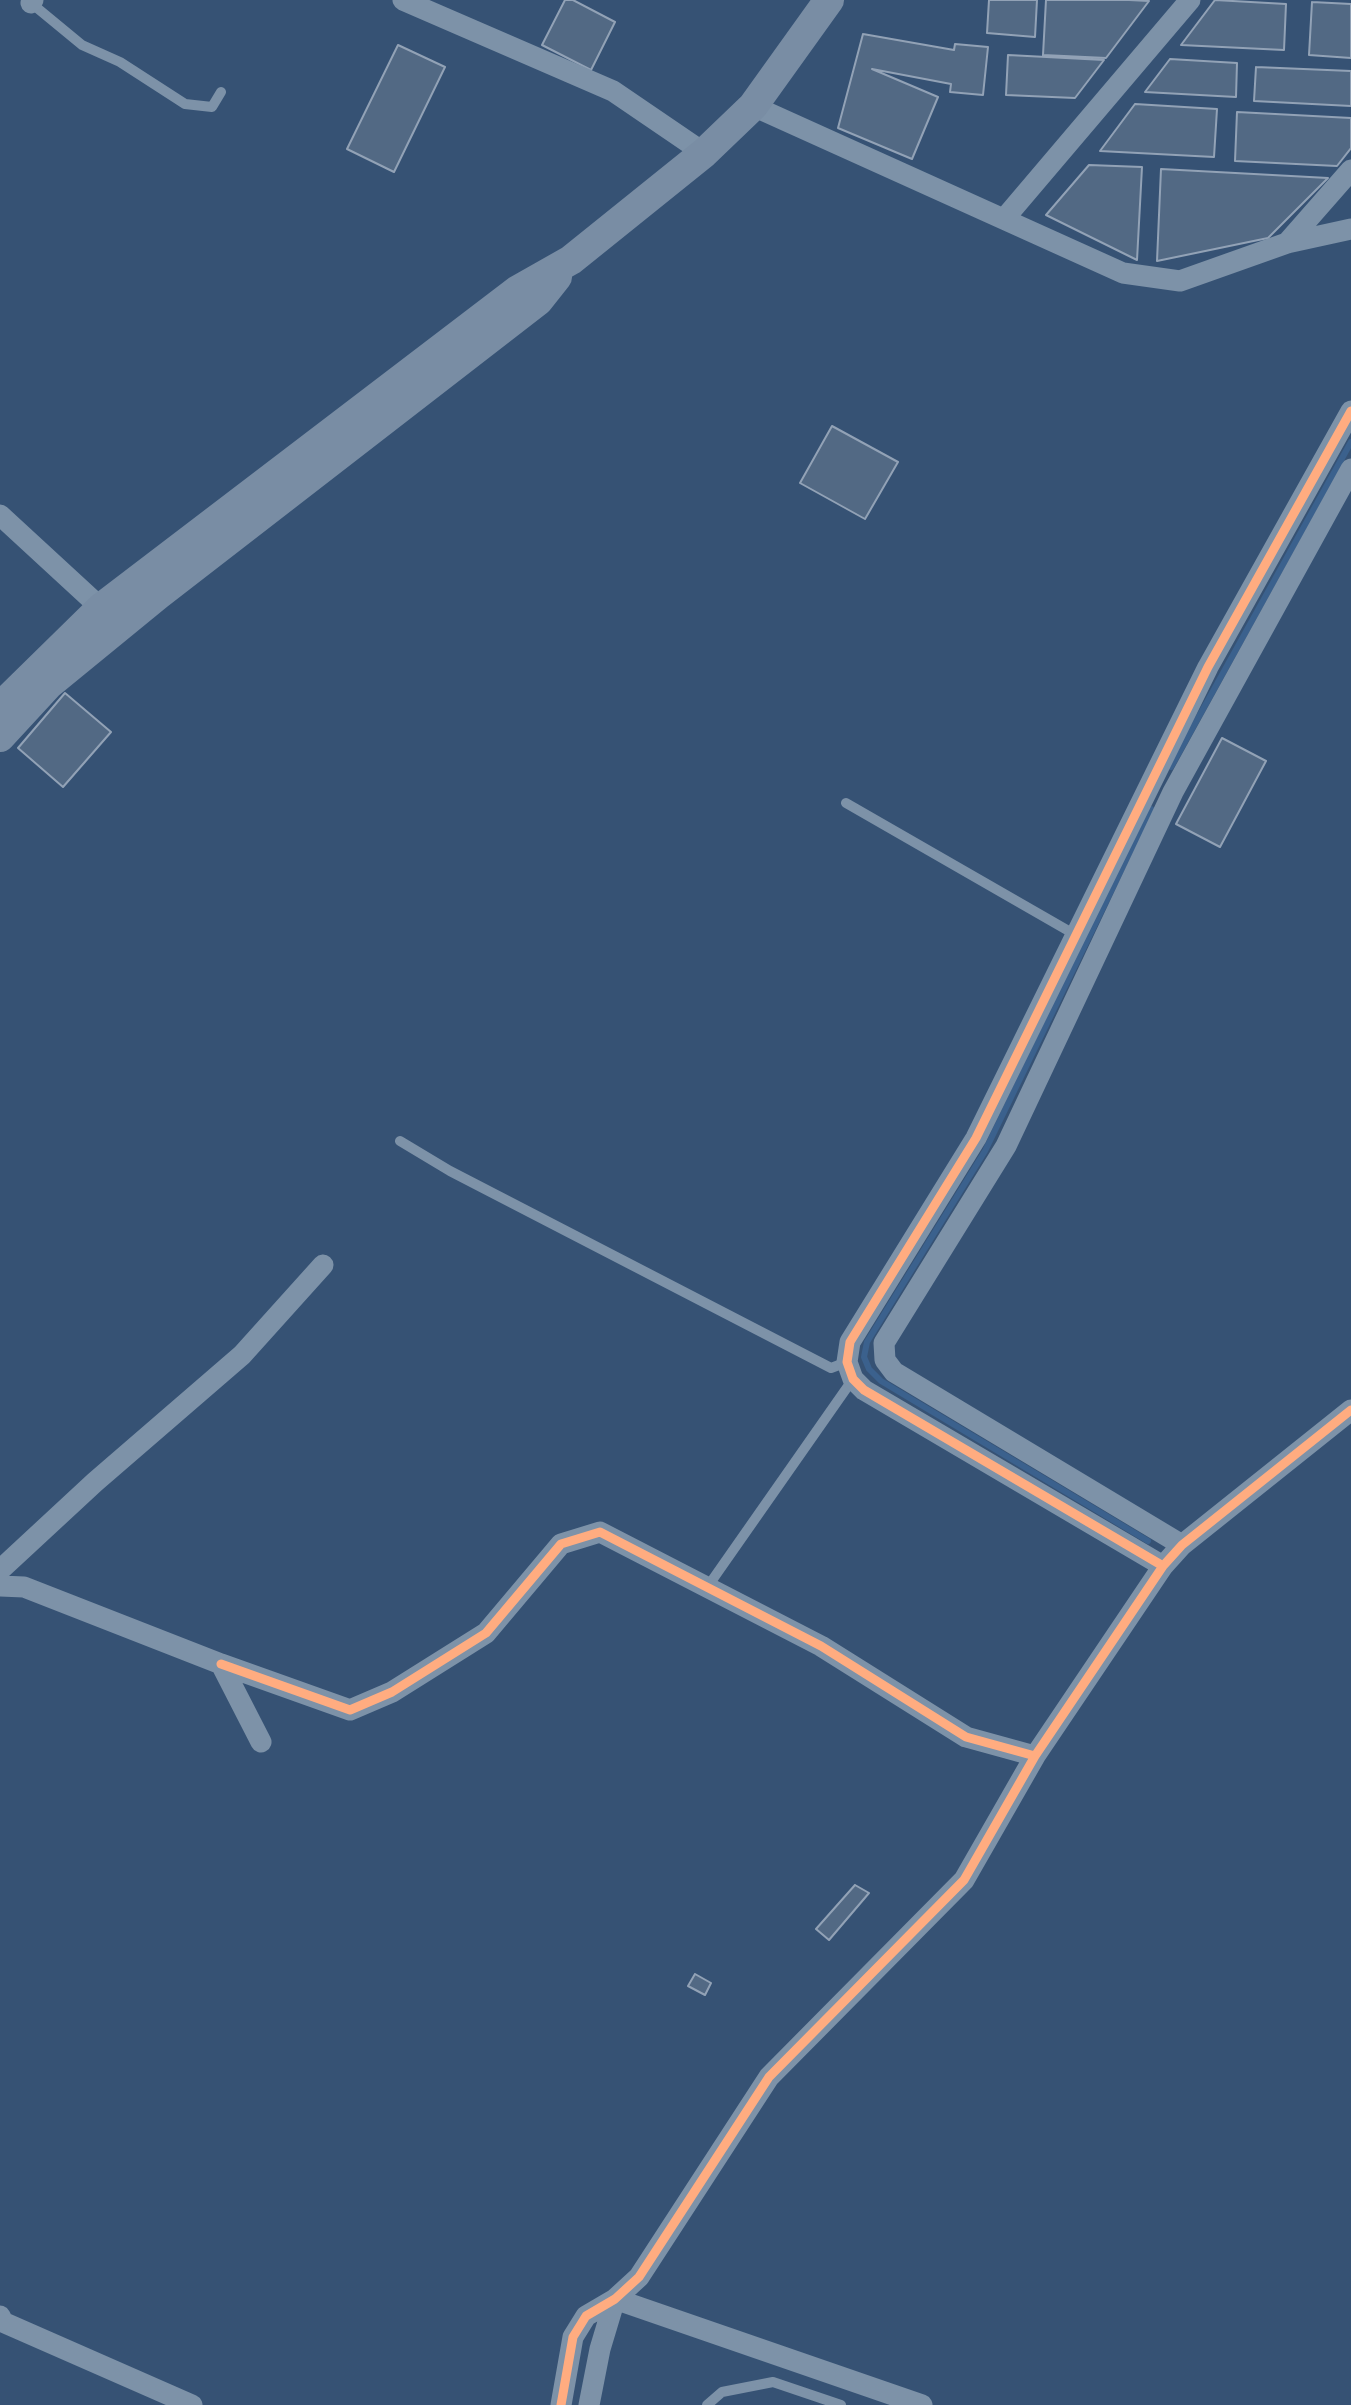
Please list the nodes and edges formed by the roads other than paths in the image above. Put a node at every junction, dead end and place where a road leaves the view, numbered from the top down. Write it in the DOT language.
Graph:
graph roads {
  1 [pos="403,0"];
  2 [pos="829,0"];
  3 [pos="1190,0"];
  4 [pos="32,2"];
  5 [pos="221,92"];
  6 [pos="754,106"];
  7 [pos="704,153"];
  8 [pos="1351,170"];
  9 [pos="1004,219"];
  10 [pos="1351,229"];
  11 [pos="1287,243"];
  12 [pos="571,260"];
  13 [pos="1351,411"];
  14 [pos="1351,469"];
  15 [pos="0,515"];
  16 [pos="101,608"];
  17 [pos="0,707"];
  18 [pos="0,737"];
  19 [pos="1150,780"];
  20 [pos="1173,792"];
  21 [pos="846,803"];
  22 [pos="1074,934"];
  23 [pos="400,1141"];
  24 [pos="323,1265"];
  25 [pos="850,1370"];
  26 [pos="1351,1409"];
  27 [pos="1182,1545"];
  28 [pos="1163,1566"];
  29 [pos="0,1570"];
  30 [pos="0,1586"];
  31 [pos="706,1589"];
  32 [pos="221,1664"];
  33 [pos="261,1742"];
  34 [pos="1035,1756"];
  35 [pos="615,2299"];
  36 [pos="0,2316"];
  37 [pos="810,2400"];
  38 [pos="192,2405"];
  39 [pos="561,2405"];
  40 [pos="589,2405"];
  41 [pos="707,2405"];
  42 [pos="841,2405"];
  43 [pos="922,2405"];
  1 -- 7 [label="street"];
  2 -- 6 [label="main road"];
  3 -- 9 [label="street"];
  4 -- 5 [label="lane"];
  6 -- 7 [label="main road"];
  6 -- 9 [label="street"];
  7 -- 12 [label="main road"];
  8 -- 11 [label="street"];
  9 -- 11 [label="street"];
  10 -- 11 [label="street"];
  12 -- 16 [label="main road"];
  12 -- 18 [label="main road"];
  13 -- 19 [label="street"];
  14 -- 20 [label="street"];
  15 -- 16 [label="street"];
  16 -- 17 [label="main road"];
  19 -- 20 [label="street"];
  19 -- 22 [label="street"];
  20 -- 27 [label="street"];
  21 -- 22 [label="lane"];
  22 -- 25 [label="street"];
  23 -- 25 [label="lane"];
  24 -- 29 [label="street"];
  25 -- 28 [label="street"];
  25 -- 31 [label="lane"];
  26 -- 27 [label="street"];
  27 -- 28 [label="street"];
  28 -- 34 [label="street"];
  30 -- 32 [label="street"];
  31 -- 32 [label="street"];
  31 -- 34 [label="street"];
  32 -- 33 [label="street"];
  34 -- 35 [label="street"];
  35 -- 39 [label="street"];
  35 -- 40 [label="street"];
  35 -- 43 [label="street"];
  36 -- 38 [label="street"];
  37 -- 41 [label="lane"];
  37 -- 42 [label="lane"];
}
